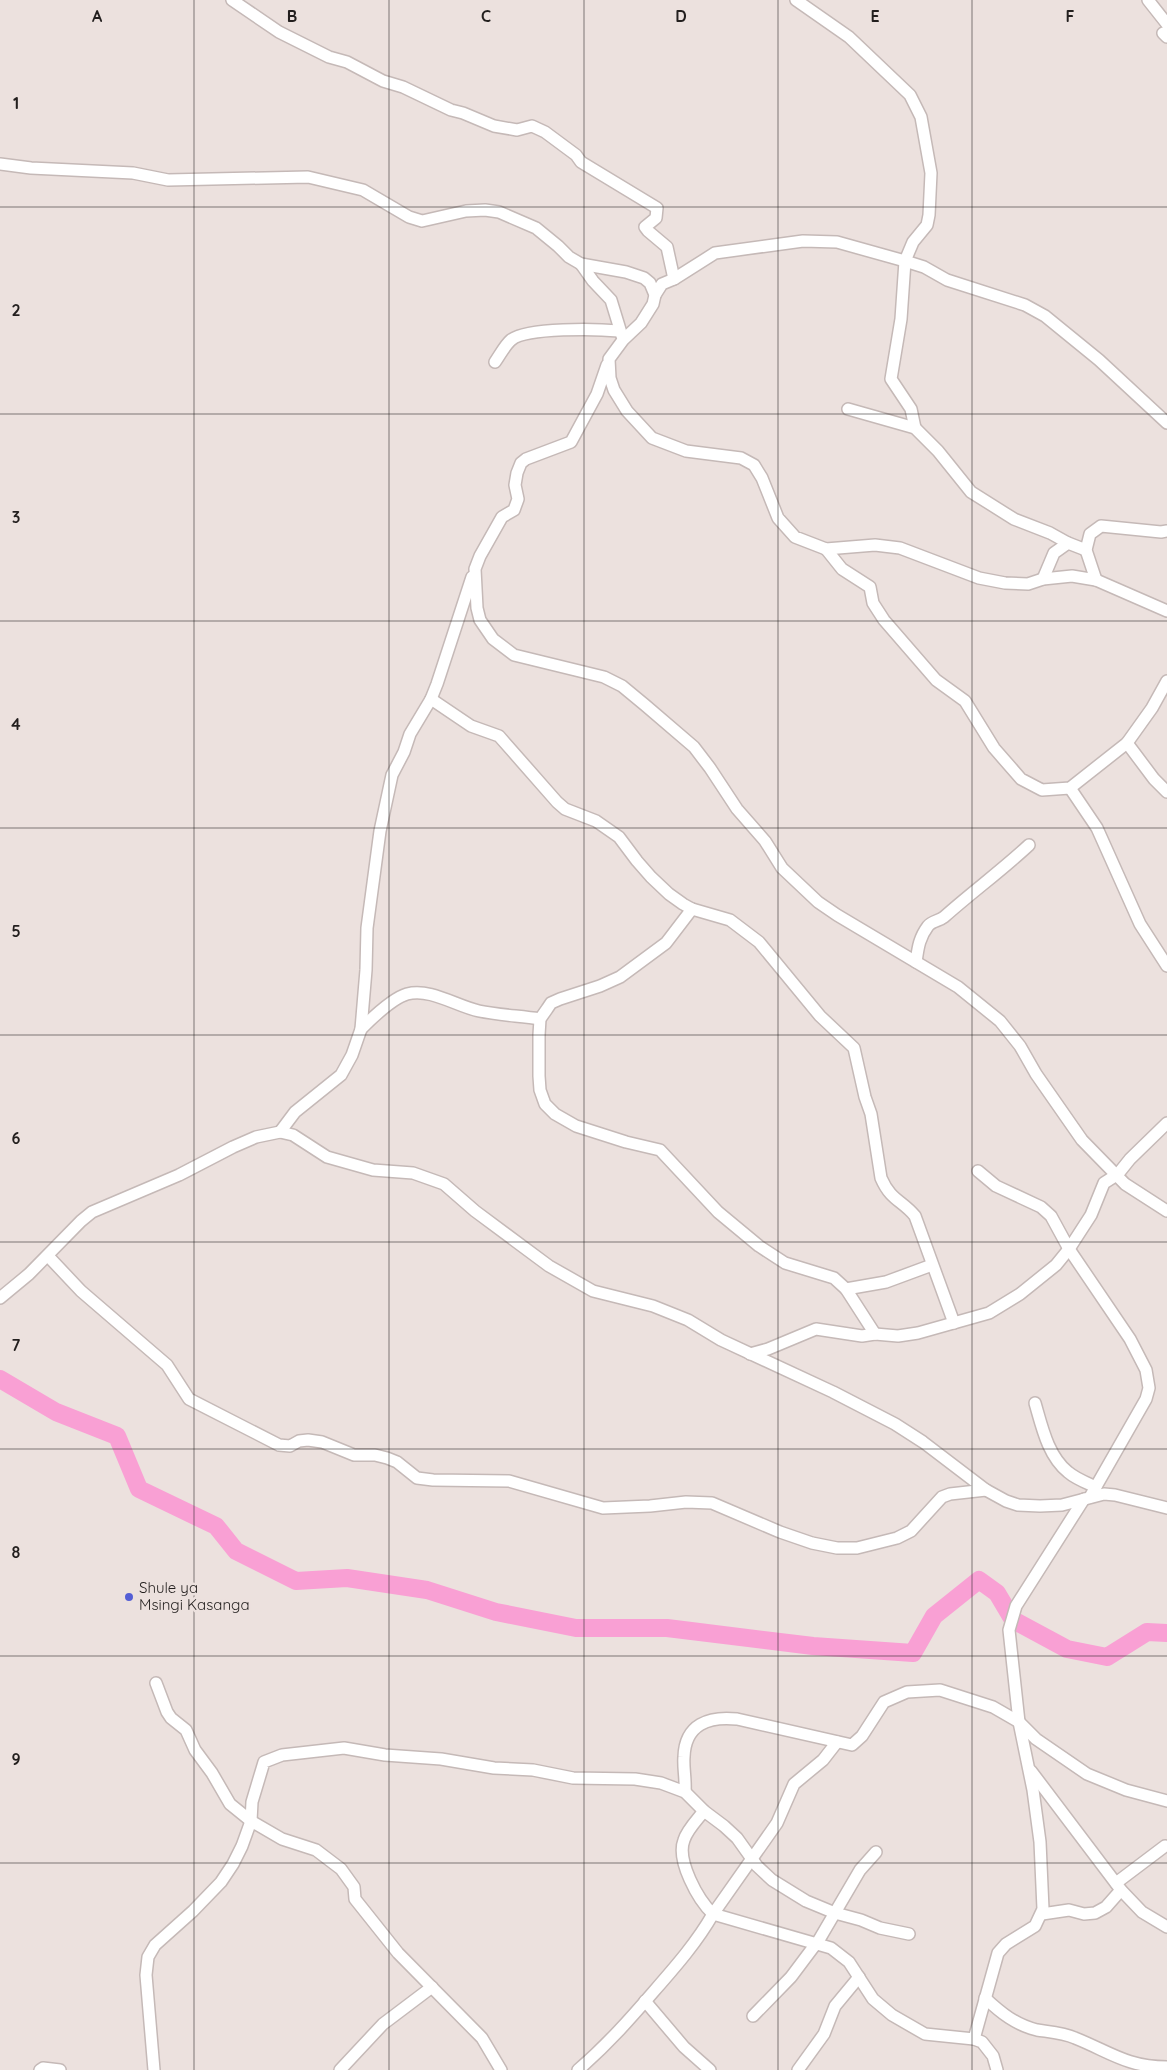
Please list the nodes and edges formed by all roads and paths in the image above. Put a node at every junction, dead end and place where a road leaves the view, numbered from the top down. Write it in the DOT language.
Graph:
graph roads {
  1 [pos="232,0"];
  2 [pos="796,0"];
  3 [pos="1148,0"];
  4 [pos="1167,24"];
  5 [pos="1167,32"];
  6 [pos="1167,37"];
  7 [pos="0,164"];
  8 [pos="905,261"];
  9 [pos="581,264"];
  10 [pos="674,279"];
  11 [pos="655,295"];
  12 [pos="621,335"];
  13 [pos="609,359"];
  14 [pos="495,362"];
  15 [pos="848,409"];
  16 [pos="1167,424"];
  17 [pos="916,428"];
  18 [pos="1167,531"];
  19 [pos="1068,543"];
  20 [pos="826,549"];
  21 [pos="1086,550"];
  22 [pos="475,569"];
  23 [pos="1043,579"];
  24 [pos="1096,580"];
  25 [pos="1167,611"];
  26 [pos="1167,681"];
  27 [pos="430,699"];
  28 [pos="1126,743"];
  29 [pos="1070,788"];
  30 [pos="1167,792"];
  31 [pos="1029,845"];
  32 [pos="692,909"];
  33 [pos="916,962"];
  34 [pos="1167,966"];
  35 [pos="540,1019"];
  36 [pos="361,1029"];
  37 [pos="1167,1122"];
  38 [pos="280,1132"];
  39 [pos="978,1171"];
  40 [pos="1118,1174"];
  41 [pos="1167,1211"];
  42 [pos="1069,1250"];
  43 [pos="48,1256"];
  44 [pos="932,1265"];
  45 [pos="846,1289"];
  46 [pos="0,1298"];
  47 [pos="954,1323"];
  48 [pos="875,1334"];
  49 [pos="750,1354"];
  50 [pos="1035,1404"];
  51 [pos="986,1490"];
  52 [pos="1090,1495"];
  53 [pos="1167,1508"];
  54 [pos="156,1683"];
  55 [pos="1019,1722"];
  56 [pos="837,1742"];
  57 [pos="1029,1769"];
  58 [pos="685,1792"];
  59 [pos="1167,1801"];
  60 [pos="704,1811"];
  61 [pos="250,1821"];
  62 [pos="1166,1846"];
  63 [pos="876,1852"];
  64 [pos="751,1858"];
  65 [pos="1118,1887"];
  66 [pos="835,1913"];
  67 [pos="713,1914"];
  68 [pos="1042,1914"];
  69 [pos="1167,1926"];
  70 [pos="909,1934"];
  71 [pos="816,1945"];
  72 [pos="859,1977"];
  73 [pos="432,1987"];
  74 [pos="985,1998"];
  75 [pos="645,2001"];
  76 [pos="753,2016"];
  77 [pos="974,2039"];
  78 [pos="1167,2066"];
  79 [pos="40,2070"];
  80 [pos="60,2070"];
  81 [pos="154,2070"];
  82 [pos="340,2070"];
  83 [pos="501,2070"];
  84 [pos="578,2070"];
  85 [pos="710,2070"];
  86 [pos="798,2070"];
  87 [pos="997,2070"];
  1 -- 10 [label="street"];
  2 -- 8 [label="street"];
  3 -- 4 [label="street"];
  5 -- 6 [label="street"];
  7 -- 9 [label="street"];
  8 -- 10 [label="street"];
  8 -- 16 [label="street"];
  8 -- 17 [label="street"];
  9 -- 11 [label="street"];
  9 -- 12 [label="street"];
  10 -- 11 [label="street"];
  11 -- 12 [label="street"];
  12 -- 13 [label="street"];
  12 -- 14 [label="street"];
  13 -- 20 [label="street"];
  13 -- 22 [label="street"];
  15 -- 17 [label="street"];
  17 -- 19 [label="street"];
  18 -- 21 [label="street"];
  19 -- 21 [label="street"];
  19 -- 23 [label="street"];
  20 -- 23 [label="street"];
  20 -- 29 [label="street"];
  21 -- 24 [label="street"];
  22 -- 27 [label="street"];
  22 -- 33 [label="street"];
  23 -- 24 [label="street"];
  24 -- 25 [label="street"];
  26 -- 28 [label="street"];
  27 -- 32 [label="street"];
  27 -- 36 [label="street"];
  28 -- 29 [label="street"];
  28 -- 30 [label="street"];
  29 -- 34 [label="street"];
  31 -- 33 [label="street"];
  32 -- 35 [label="street"];
  32 -- 44 [label="street"];
  33 -- 40 [label="street"];
  35 -- 36 [label="street"];
  35 -- 45 [label="street"];
  36 -- 38 [label="street"];
  37 -- 40 [label="street"];
  38 -- 43 [label="street"];
  38 -- 49 [label="street"];
  39 -- 42 [label="street"];
  40 -- 41 [label="street"];
  40 -- 42 [label="street"];
  42 -- 47 [label="street"];
  42 -- 52 [label="street"];
  43 -- 46 [label="street"];
  43 -- 51 [label="street"];
  44 -- 45 [label="street"];
  44 -- 47 [label="street"];
  45 -- 48 [label="street"];
  47 -- 48 [label="street"];
  48 -- 49 [label="street"];
  49 -- 51 [label="street"];
  50 -- 52 [label="street"];
  51 -- 52 [label="street"];
  52 -- 53 [label="street"];
  52 -- 55 [label="street"];
  54 -- 61 [label="street"];
  55 -- 56 [label="street"];
  55 -- 57 [label="street"];
  55 -- 59 [label="street"];
  56 -- 58 [label="street"];
  56 -- 64 [label="street"];
  57 -- 65 [label="street"];
  57 -- 68 [label="street"];
  58 -- 60 [label="street"];
  58 -- 61 [label="street"];
  60 -- 64 [label="street"];
  60 -- 67 [label="street"];
  61 -- 73 [label="street"];
  61 -- 81 [label="street"];
  62 -- 65 [label="street"];
  63 -- 66 [label="street"];
  64 -- 66 [label="street"];
  64 -- 67 [label="street"];
  65 -- 68 [label="street"];
  65 -- 69 [label="street"];
  66 -- 70 [label="street"];
  66 -- 71 [label="street"];
  67 -- 71 [label="street"];
  67 -- 75 [label="street"];
  68 -- 74 [label="street"];
  71 -- 72 [label="street"];
  71 -- 76 [label="street"];
  72 -- 77 [label="street"];
  72 -- 86 [label="street"];
  73 -- 82 [label="street"];
  73 -- 83 [label="street"];
  74 -- 77 [label="street"];
  74 -- 78 [label="street"];
  75 -- 84 [label="street"];
  75 -- 85 [label="street"];
  77 -- 87 [label="street"];
  79 -- 80 [label="street"];
}
